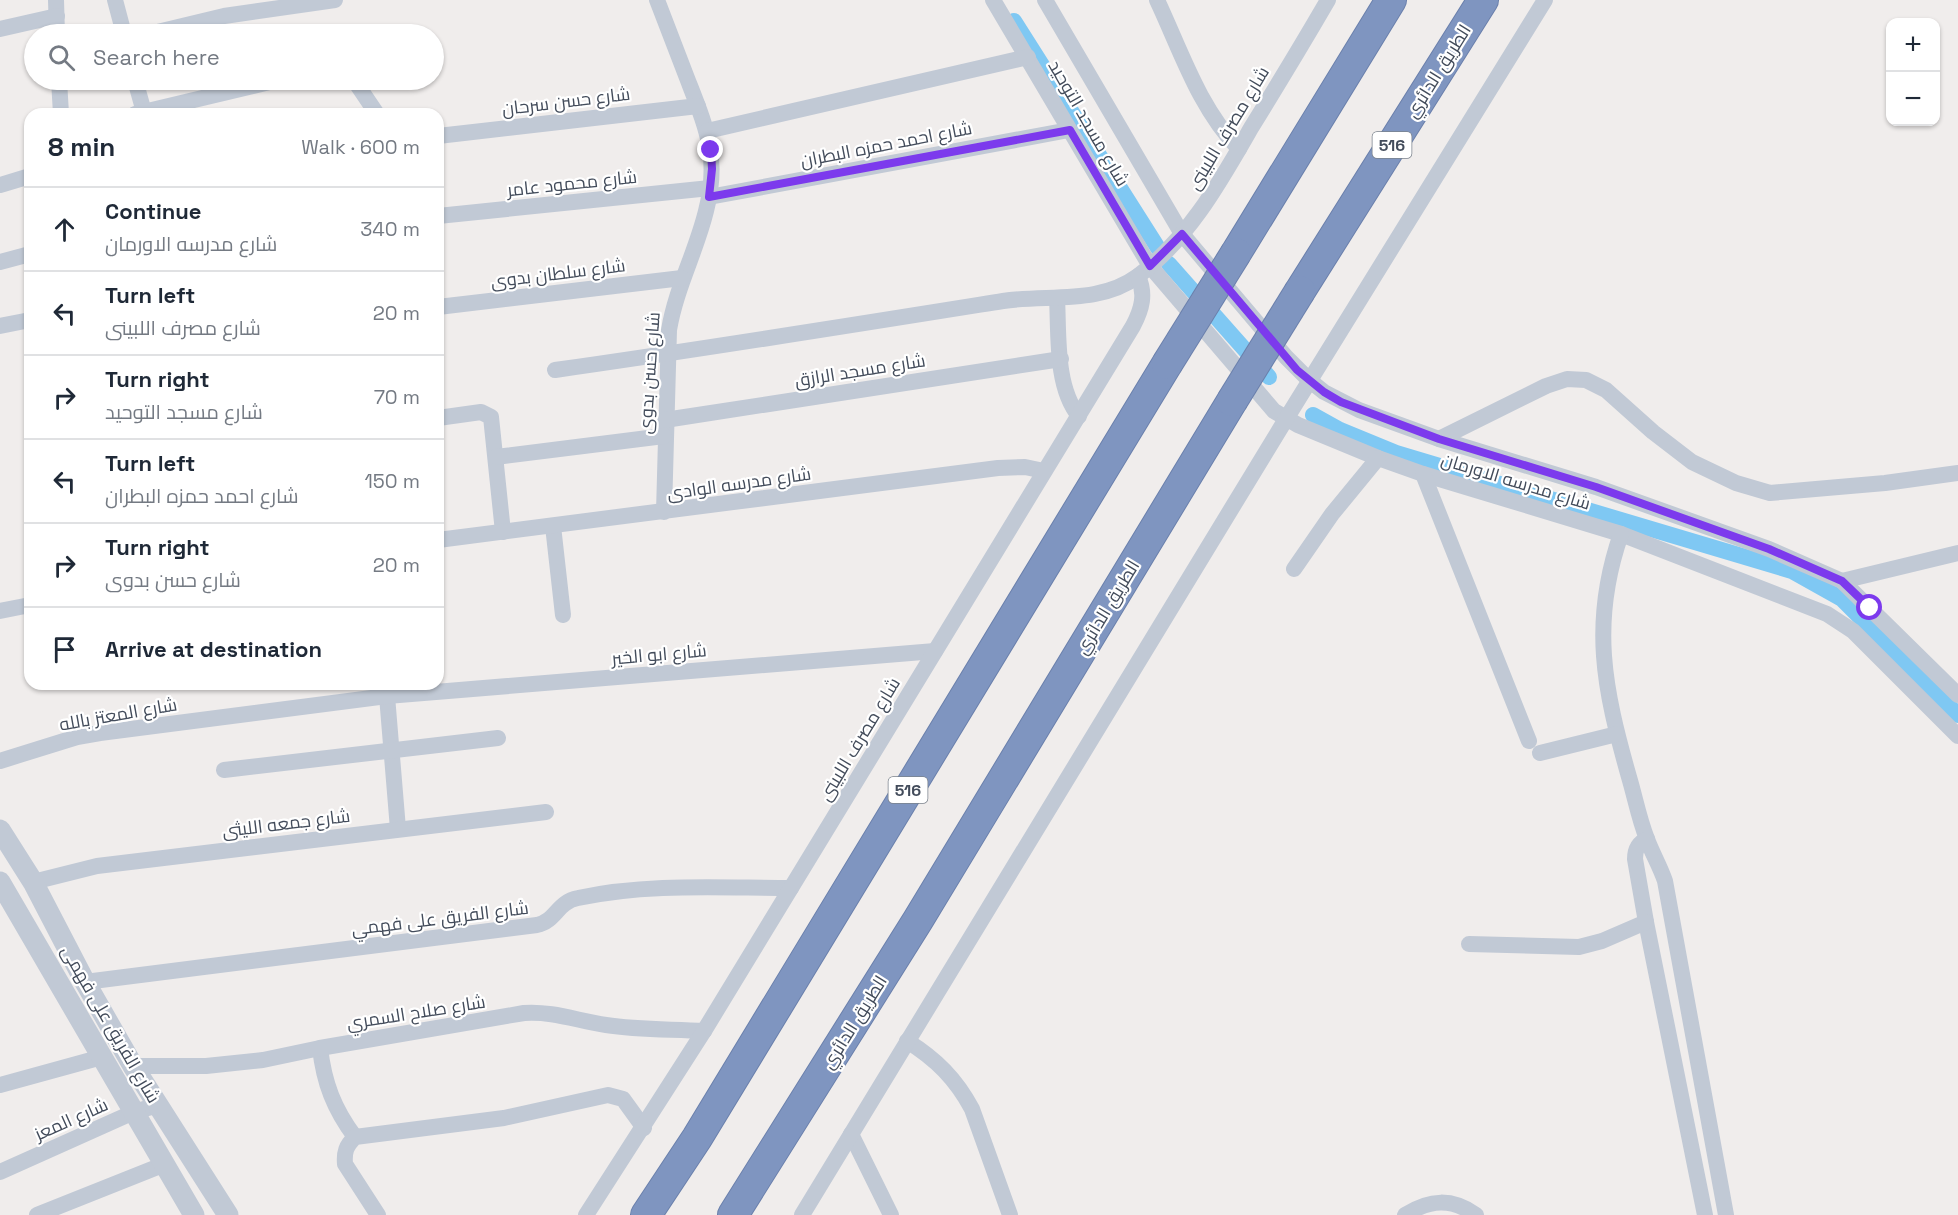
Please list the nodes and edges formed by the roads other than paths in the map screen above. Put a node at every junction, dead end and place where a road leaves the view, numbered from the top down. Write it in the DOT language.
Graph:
graph roads {
  1 [pos="115,0"];
  2 [pos="335,0"];
  3 [pos="657,0"];
  4 [pos="993,0"];
  5 [pos="1045,0"];
  6 [pos="1157,0"];
  7 [pos="1328,0"];
  8 [pos="1391,0"];
  9 [pos="1483,0"];
  10 [pos="1545,0"];
  11 [pos="56,8"];
  12 [pos="57,24"];
  13 [pos="121,24"];
  14 [pos="191,24"];
  15 [pos="0,29"];
  16 [pos="1028,57"];
  17 [pos="60,90"];
  18 [pos="136,90"];
  19 [pos="236,90"];
  20 [pos="361,90"];
  21 [pos="698,106"];
  22 [pos="61,108"];
  23 [pos="138,108"];
  24 [pos="160,108"];
  25 [pos="373,108"];
  26 [pos="1070,130"];
  27 [pos="707,131"];
  28 [pos="444,135"];
  29 [pos="1239,149"];
  30 [pos="24,178"];
  31 [pos="0,185"];
  32 [pos="710,193"];
  33 [pos="444,215"];
  34 [pos="1182,234"];
  35 [pos="24,256"];
  36 [pos="0,262"];
  37 [pos="1144,271"];
  38 [pos="682,278"];
  39 [pos="1057,298"];
  40 [pos="444,306"];
  41 [pos="24,321"];
  42 [pos="0,326"];
  43 [pos="668,354"];
  44 [pos="1061,359"];
  45 [pos="555,370"];
  46 [pos="1309,380"];
  47 [pos="1079,416"];
  48 [pos="444,417"];
  49 [pos="1286,419"];
  50 [pos="665,428"];
  51 [pos="1439,439"];
  52 [pos="496,457"];
  53 [pos="1378,458"];
  54 [pos="1044,471"];
  55 [pos="1958,473"];
  56 [pos="1424,474"];
  57 [pos="664,512"];
  58 [pos="553,526"];
  59 [pos="503,532"];
  60 [pos="1621,534"];
  61 [pos="444,539"];
  62 [pos="1958,554"];
  63 [pos="1294,569"];
  64 [pos="1842,581"];
  65 [pos="24,606"];
  66 [pos="0,611"];
  67 [pos="564,615"];
  68 [pos="935,651"];
  69 [pos="1958,695"];
  70 [pos="387,696"];
  71 [pos="1617,734"];
  72 [pos="1958,736"];
  73 [pos="498,738"];
  74 [pos="392,751"];
  75 [pos="0,761"];
  76 [pos="224,770"];
  77 [pos="546,812"];
  78 [pos="398,829"];
  79 [pos="0,830"];
  80 [pos="1647,839"];
  81 [pos="0,882"];
  82 [pos="33,882"];
  83 [pos="791,888"];
  84 [pos="1646,922"];
  85 [pos="1468,944"];
  86 [pos="85,982"];
  87 [pos="704,1031"];
  88 [pos="907,1041"];
  89 [pos="320,1048"];
  90 [pos="102,1057"];
  91 [pos="133,1066"];
  92 [pos="0,1085"];
  93 [pos="158,1105"];
  94 [pos="134,1112"];
  95 [pos="644,1128"];
  96 [pos="851,1134"];
  97 [pos="355,1137"];
  98 [pos="165,1164"];
  99 [pos="0,1172"];
  100 [pos="37,1215"];
  101 [pos="194,1215"];
  102 [pos="228,1215"];
  103 [pos="378,1215"];
  104 [pos="586,1215"];
  105 [pos="646,1215"];
  106 [pos="733,1215"];
  107 [pos="802,1215"];
  108 [pos="891,1215"];
  109 [pos="1010,1215"];
  110 [pos="1406,1215"];
  111 [pos="1476,1215"];
  112 [pos="1705,1215"];
  113 [pos="1726,1215"];
  1 -- 13 [label="street"];
  2 -- 14 [label="street"];
  3 -- 21 [label="street, شارع حسن بدوى"];
  4 -- 16 [label="street, شارع مسجد التوحيد"];
  5 -- 34 [label="street, شارع مسجد التوحيد"];
  6 -- 29 [label="street"];
  7 -- 29 [label="street, شارع مصرف اللبينى"];
  8 -- 105 [label="highway, 516, bridge"];
  9 -- 106 [label="highway, الطريق الدائري / 516, bridge"];
  10 -- 46 [label="street"];
  11 -- 12 [label="street"];
  11 -- 15 [label="street"];
  16 -- 26 [label="street, شارع مسجد التوحيد"];
  16 -- 27 [label="street"];
  17 -- 22 [label="street"];
  18 -- 23 [label="street"];
  19 -- 24 [label="street"];
  20 -- 25 [label="street"];
  21 -- 27 [label="street, شارع حسن بدوى"];
  21 -- 28 [label="street, شارع حسن سرحان"];
  26 -- 32 [label="street, شارع احمد حمزه البطران"];
  26 -- 37 [label="street, شارع مسجد التوحيد"];
  27 -- 32 [label="street, شارع حسن بدوى"];
  29 -- 34 [label="street, شارع مصرف اللبينى"];
  30 -- 31 [label="street"];
  32 -- 33 [label="street, شارع محمود عامر"];
  32 -- 38 [label="street, شارع حسن بدوى"];
  34 -- 37 [label="street, شارع مصرف اللبينى"];
  34 -- 46 [label="street, شارع مدرسه الاورمان"];
  35 -- 36 [label="street"];
  37 -- 39 [label="street"];
  37 -- 47 [label="street, شارع مصرف اللبينى"];
  37 -- 49 [label="street, شارع مدرسه الاورمان"];
  38 -- 40 [label="street, شارع سلطان بدوى"];
  38 -- 43 [label="street, شارع حسن بدوى"];
  39 -- 43 [label="street"];
  39 -- 44 [label="street"];
  41 -- 42 [label="street"];
  43 -- 45 [label="street"];
  43 -- 50 [label="street, شارع حسن بدوى"];
  44 -- 47 [label="street"];
  44 -- 50 [label="street, شارع مسجد الرازق"];
  46 -- 49 [label="street"];
  46 -- 51 [label="street, شارع مدرسه الاورمان"];
  47 -- 54 [label="street, شارع مصرف اللبينى"];
  48 -- 52 [label="street"];
  49 -- 53 [label="street, شارع مدرسه الاورمان"];
  49 -- 88 [label="street"];
  50 -- 52 [label="street, شارع مسجد الرازق"];
  50 -- 57 [label="street, شارع حسن بدوى"];
  51 -- 55 [label="street"];
  51 -- 64 [label="street, شارع مدرسه الاورمان"];
  52 -- 59 [label="street"];
  53 -- 56 [label="street, شارع مدرسه الاورمان"];
  53 -- 63 [label="street"];
  54 -- 57 [label="street, شارع مدرسه الوادى"];
  54 -- 68 [label="street, شارع مصرف اللبينى"];
  56 -- 60 [label="street, شارع مدرسه الاورمان"];
  56 -- 71 [label="street"];
  57 -- 58 [label="street, شارع مدرسه الوادى"];
  58 -- 59 [label="street, شارع مدرسه الوادى"];
  58 -- 67 [label="street"];
  59 -- 61 [label="street, شارع مدرسه الوادى"];
  60 -- 71 [label="street"];
  60 -- 72 [label="street, شارع مدرسه الاورمان"];
  62 -- 64 [label="street"];
  64 -- 69 [label="street, شارع مدرسه الاورمان"];
  65 -- 66 [label="street"];
  68 -- 70 [label="street, شارع ابو الخير"];
  68 -- 83 [label="street, شارع مصرف اللبينى"];
  70 -- 74 [label="street"];
  70 -- 75 [label="street, شارع المعتز بالله"];
  71 -- 80 [label="street"];
  73 -- 74 [label="street"];
  74 -- 76 [label="street"];
  74 -- 78 [label="street"];
  77 -- 78 [label="street, شارع جمعه الليثى"];
  78 -- 82 [label="street, شارع جمعه الليثى"];
  79 -- 82 [label="street, شارع الفريق على فهمى"];
  80 -- 84 [label="street"];
  80 -- 113 [label="street"];
  81 -- 90 [label="street, شارع الفريق على فهمى"];
  82 -- 86 [label="street, شارع الفريق على فهمى"];
  83 -- 86 [label="street, شارع الفريق على فهمي"];
  83 -- 87 [label="street, شارع مصرف اللبينى"];
  84 -- 85 [label="street"];
  84 -- 112 [label="street"];
  86 -- 91 [label="street, شارع الفريق على فهمى"];
  87 -- 89 [label="street, شارع صلاح السمري"];
  87 -- 95 [label="street, شارع مصرف اللبينى"];
  88 -- 96 [label="street"];
  88 -- 109 [label="street"];
  89 -- 91 [label="street, شارع صلاح السمري"];
  89 -- 97 [label="street"];
  90 -- 92 [label="street"];
  90 -- 94 [label="street, شارع الفريق على فهمى"];
  91 -- 93 [label="street, شارع الفريق على فهمى"];
  93 -- 94 [label="street, شارع المعز"];
  93 -- 102 [label="street, شارع الفريق على فهمى"];
  94 -- 98 [label="street, شارع الفريق على فهمى"];
  94 -- 99 [label="street, شارع المعز"];
  95 -- 97 [label="street"];
  95 -- 104 [label="street, شارع مصرف اللبينى"];
  96 -- 107 [label="street"];
  96 -- 108 [label="street"];
  97 -- 103 [label="street"];
  98 -- 100 [label="street"];
  98 -- 101 [label="street, شارع الفريق على فهمى"];
  110 -- 111 [label="street"];
}
